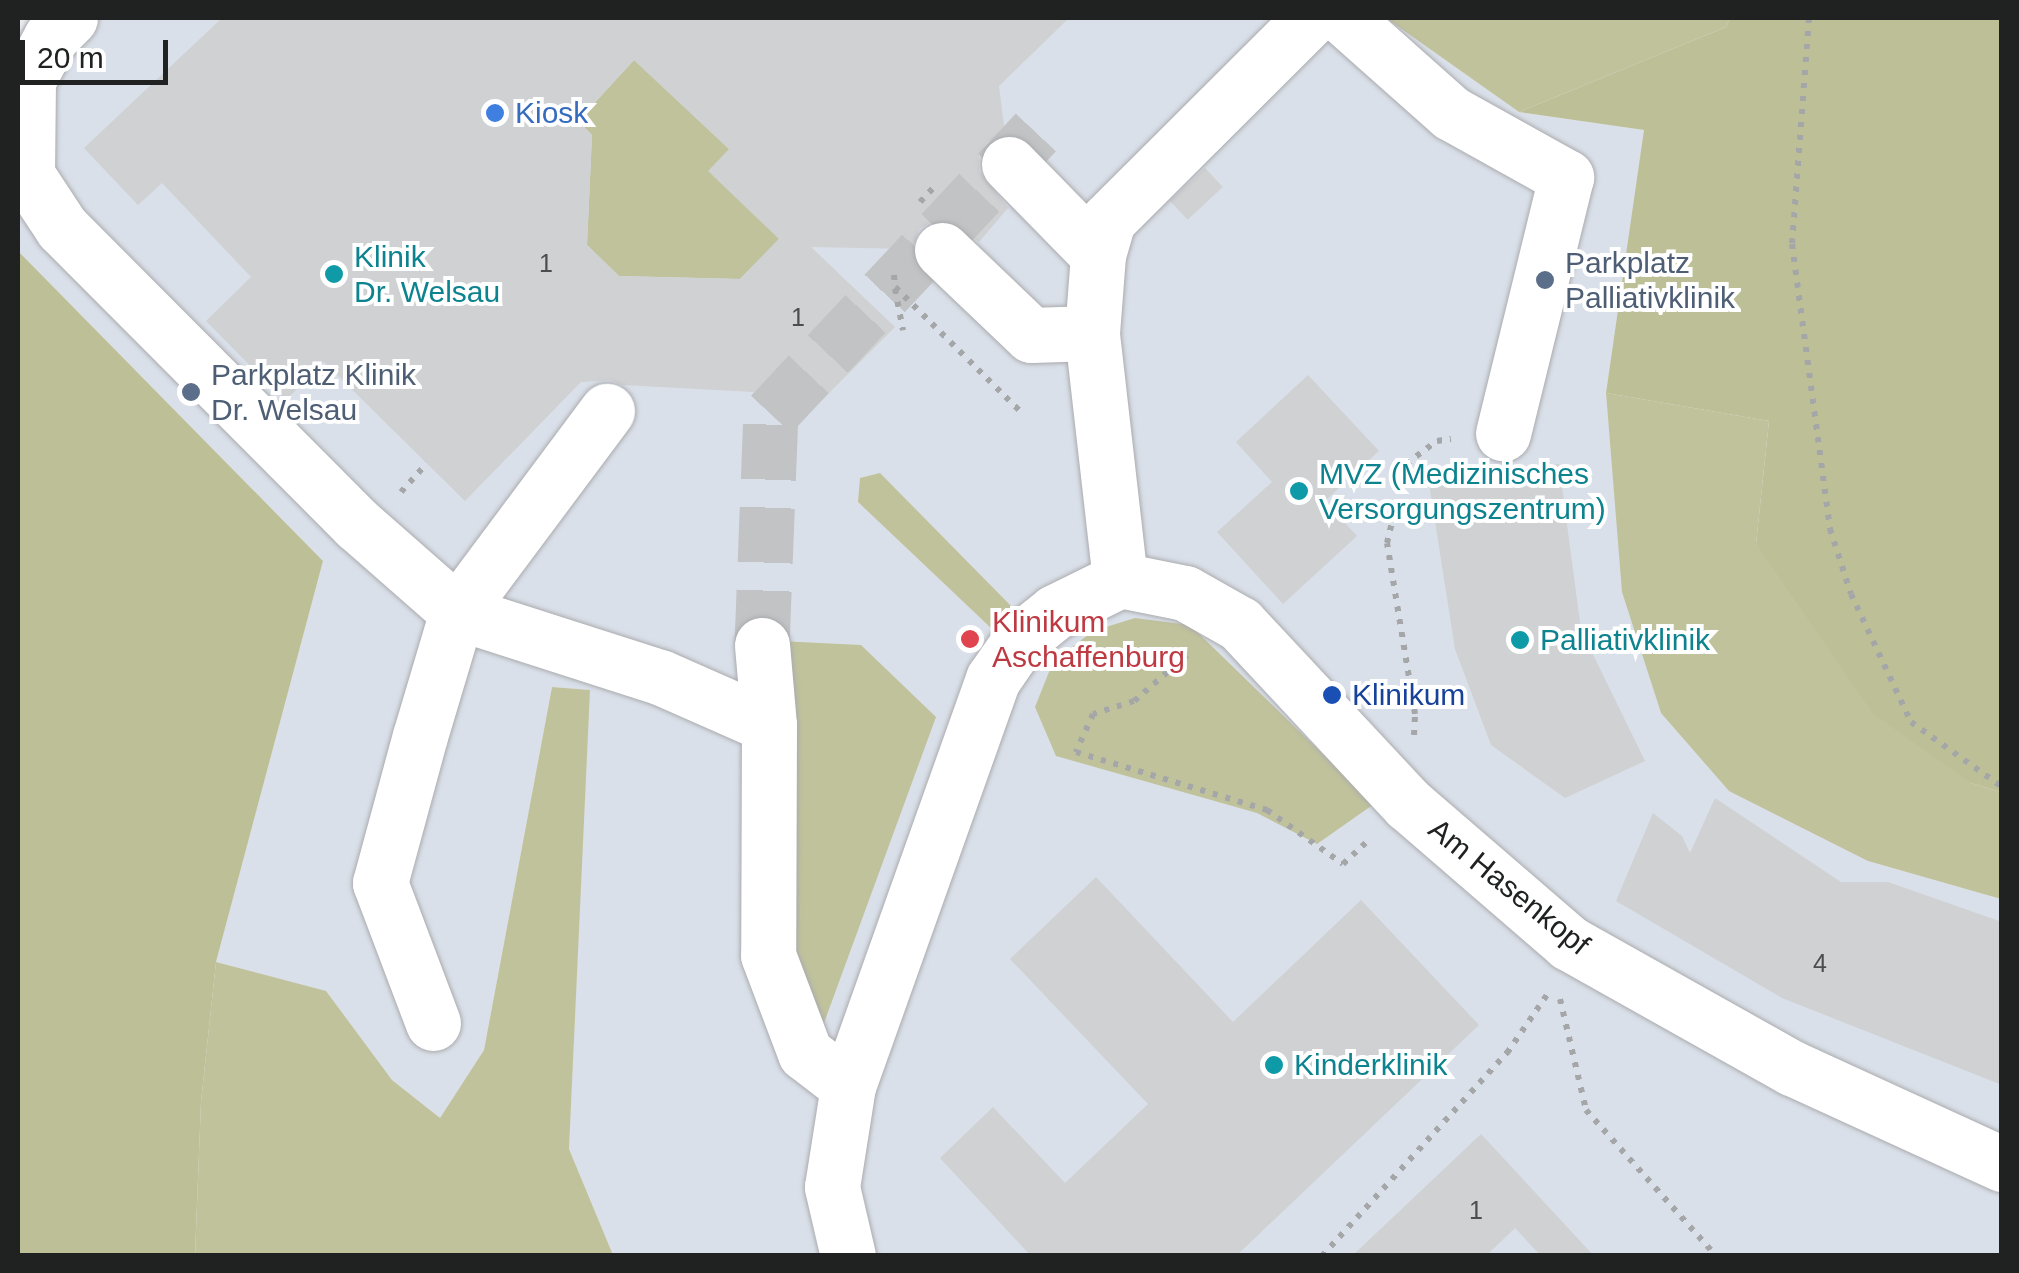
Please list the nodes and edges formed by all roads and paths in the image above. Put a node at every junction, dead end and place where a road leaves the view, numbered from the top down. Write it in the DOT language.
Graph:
graph roads {
  1 [pos="1311,18"];
  2 [pos="1344,18"];
  3 [pos="1809,18"];
  4 [pos="37,42"];
  5 [pos="1009,164"];
  6 [pos="1098,256"];
  7 [pos="918,259"];
  8 [pos="895,288"];
  9 [pos="903,330"];
  10 [pos="1092,333"];
  11 [pos="607,412"];
  12 [pos="1023,414"];
  13 [pos="1503,433"];
  14 [pos="1406,464"];
  15 [pos="1120,580"];
  16 [pos="457,612"];
  17 [pos="1240,624"];
  18 [pos="762,644"];
  19 [pos="769,724"];
  20 [pos="2002,787"];
  21 [pos="1414,809"];
  22 [pos="1343,864"];
  23 [pos="433,1023"];
  24 [pos="848,1086"];
  25 [pos="2002,1164"];
  26 [pos="848,1256"];
  27 [pos="1322,1256"];
  28 [pos="1716,1256"];
  1 -- 6 [label="street"];
  2 -- 13 [label="street"];
  3 -- 20 [label="path"];
  4 -- 16 [label="street"];
  5 -- 6 [label="street"];
  6 -- 10 [label="street"];
  7 -- 8 [label="path"];
  7 -- 10 [label="street"];
  8 -- 9 [label="path"];
  8 -- 12 [label="path"];
  10 -- 15 [label="street"];
  11 -- 16 [label="street"];
  14 -- 21 [label="path"];
  15 -- 17 [label="street, Am Hasenkopf"];
  15 -- 24 [label="street"];
  16 -- 19 [label="street"];
  16 -- 23 [label="street"];
  17 -- 21 [label="street, Am Hasenkopf"];
  17 -- 22 [label="path"];
  18 -- 19 [label="street"];
  19 -- 24 [label="street"];
  21 -- 25 [label="street, Am Hasenkopf"];
  24 -- 26 [label="street"];
  27 -- 28 [label="path"];
}
